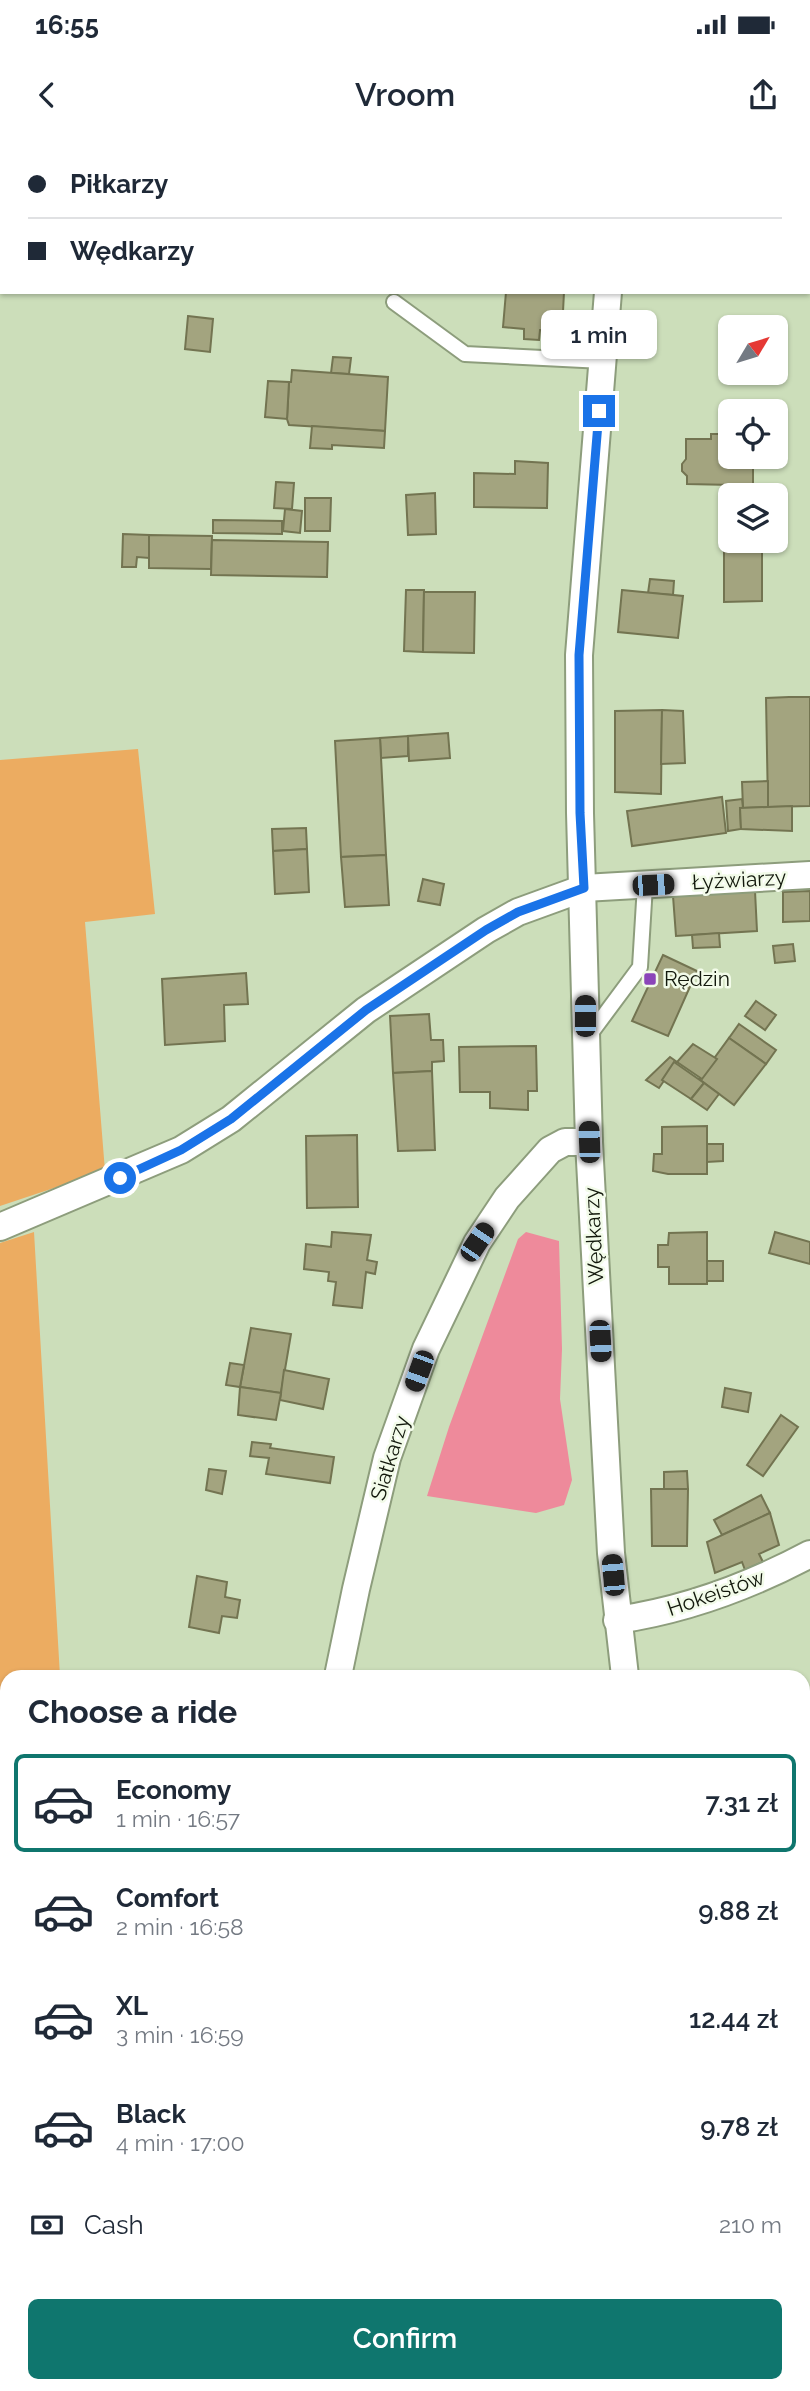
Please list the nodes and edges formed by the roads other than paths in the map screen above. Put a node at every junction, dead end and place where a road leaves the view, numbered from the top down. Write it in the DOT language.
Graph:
graph roads {
  1 [pos="608,294"];
  2 [pos="394,302"];
  3 [pos="603,362"];
  4 [pos="810,876"];
  5 [pos="645,885"];
  6 [pos="584,888"];
  7 [pos="585,1041"];
  8 [pos="589,1142"];
  9 [pos="0,1227"];
  10 [pos="810,1554"];
  11 [pos="617,1620"];
  12 [pos="339,1670"];
  13 [pos="624,1670"];
  1 -- 3 [label="street, Wędkarzy"];
  2 -- 3 [label="lane"];
  3 -- 6 [label="street, Wędkarzy"];
  4 -- 5 [label="street, Łyżwiarzy"];
  5 -- 6 [label="street, Łyżwiarzy"];
  5 -- 7 [label="lane"];
  6 -- 7 [label="street, Wędkarzy"];
  6 -- 9 [label="street, Łyżwiarzy"];
  7 -- 8 [label="street, Wędkarzy"];
  8 -- 11 [label="street, Wędkarzy"];
  8 -- 12 [label="street, Siatkarzy"];
  10 -- 11 [label="street, Hokeistów"];
  11 -- 13 [label="street, Wędkarzy"];
}
